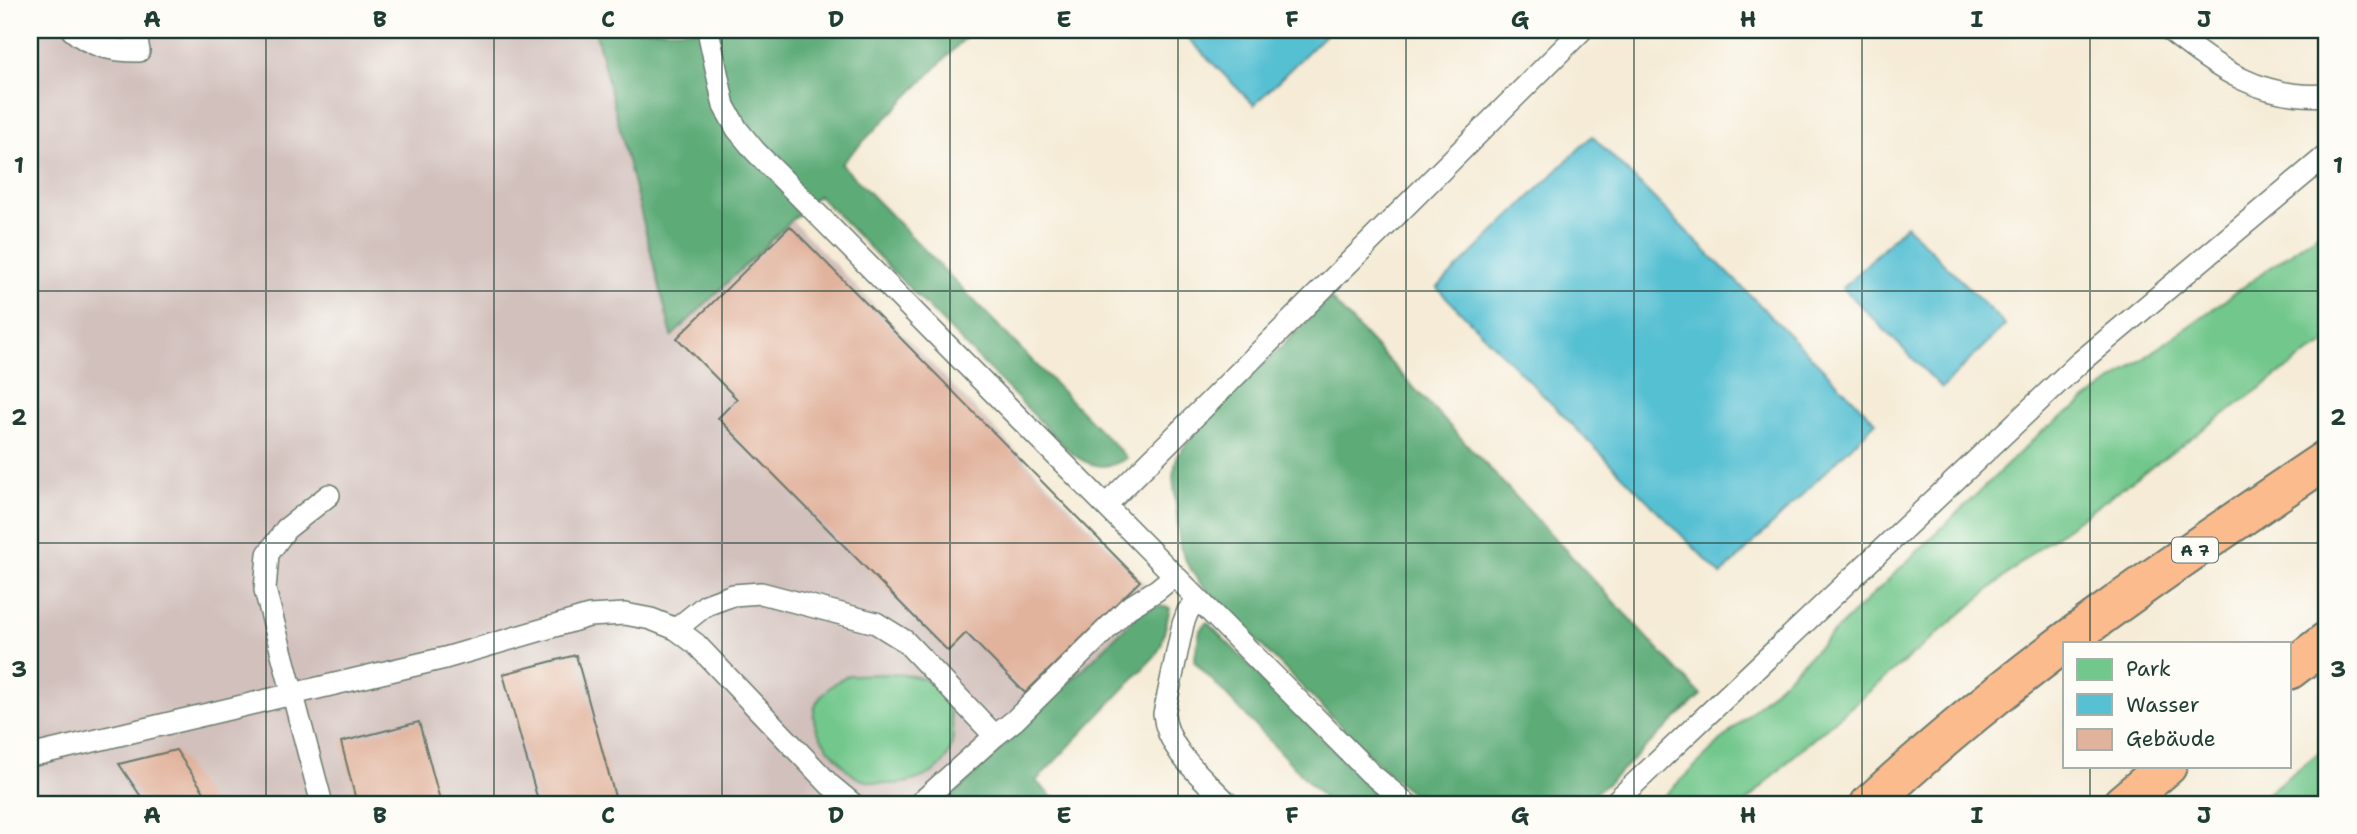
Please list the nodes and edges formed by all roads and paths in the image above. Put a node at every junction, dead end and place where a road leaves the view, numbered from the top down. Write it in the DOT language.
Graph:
graph roads {
  1 [pos="72,30"];
  2 [pos="135,30"];
  3 [pos="708,30"];
  4 [pos="1582,30"];
  5 [pos="2169,30"];
  6 [pos="2327,96"];
  7 [pos="2327,155"];
  8 [pos="2327,459"];
  9 [pos="329,495"];
  10 [pos="1106,505"];
  11 [pos="1174,576"];
  12 [pos="1198,600"];
  13 [pos="676,629"];
  14 [pos="2327,641"];
  15 [pos="2066,642"];
  16 [pos="2063,645"];
  17 [pos="2290,669"];
  18 [pos="293,694"];
  19 [pos="995,736"];
  20 [pos="30,756"];
  21 [pos="2165,768"];
  22 [pos="322,804"];
  23 [pos="853,804"];
  24 [pos="919,804"];
  25 [pos="1228,804"];
  26 [pos="1406,804"];
  27 [pos="1613,804"];
  28 [pos="1870,804"];
  29 [pos="2122,804"];
  1 -- 2 [label="lane"];
  3 -- 10 [label="lane"];
  4 -- 10 [label="lane"];
  5 -- 6 [label="lane"];
  7 -- 27 [label="lane"];
  8 -- 15 [label="highway, A 7"];
  9 -- 18 [label="lane"];
  10 -- 11 [label="lane"];
  11 -- 12 [label="lane"];
  11 -- 19 [label="lane"];
  12 -- 25 [label="lane"];
  12 -- 26 [label="lane"];
  13 -- 18 [label="lane"];
  13 -- 19 [label="lane"];
  13 -- 23 [label="lane"];
  14 -- 17 [label="highway"];
  16 -- 28 [label="highway, A 7"];
  18 -- 20 [label="lane"];
  18 -- 22 [label="lane"];
  19 -- 24 [label="lane"];
  21 -- 29 [label="highway"];
}
